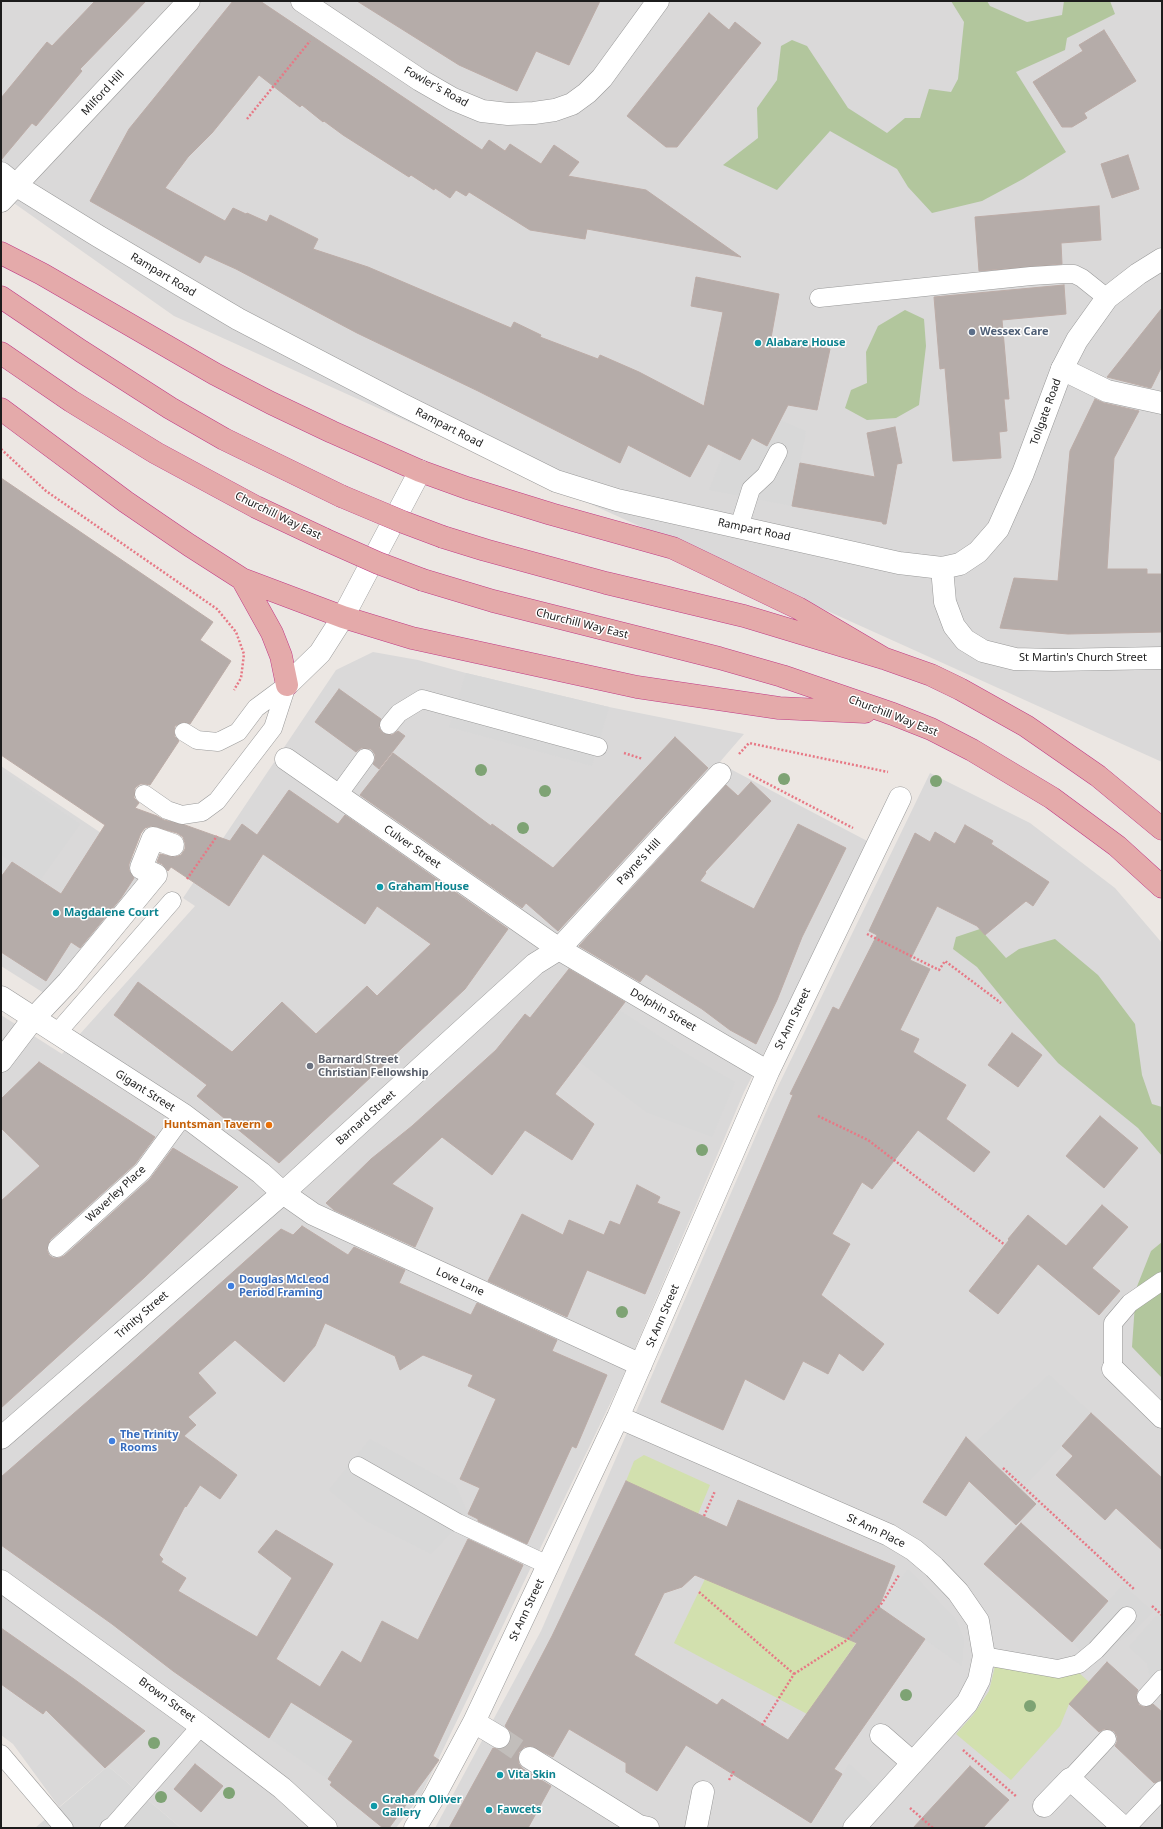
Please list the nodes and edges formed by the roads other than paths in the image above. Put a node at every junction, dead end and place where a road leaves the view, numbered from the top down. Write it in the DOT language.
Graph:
graph roads {
  1 [pos="189,1"];
  2 [pos="302,1"];
  3 [pos="658,1"];
  4 [pos="9,179"];
  5 [pos="1,201"];
  6 [pos="4,255"];
  7 [pos="1162,259"];
  8 [pos="1,297"];
  9 [pos="819,298"];
  10 [pos="1108,298"];
  11 [pos="1,353"];
  12 [pos="1062,368"];
  13 [pos="1162,403"];
  14 [pos="1,410"];
  15 [pos="778,452"];
  16 [pos="420,471"];
  17 [pos="739,527"];
  18 [pos="942,568"];
  19 [pos="242,579"];
  20 [pos="343,617"];
  21 [pos="883,658"];
  22 [pos="1162,658"];
  23 [pos="287,685"];
  24 [pos="893,714"];
  25 [pos="389,725"];
  26 [pos="184,732"];
  27 [pos="598,747"];
  28 [pos="286,758"];
  29 [pos="365,758"];
  30 [pos="725,769"];
  31 [pos="144,794"];
  32 [pos="338,795"];
  33 [pos="900,798"];
  34 [pos="1162,830"];
  35 [pos="173,845"];
  36 [pos="1162,887"];
  37 [pos="172,901"];
  38 [pos="559,949"];
  39 [pos="1,997"];
  40 [pos="33,1019"];
  41 [pos="56,1034"];
  42 [pos="1,1061"];
  43 [pos="768,1072"];
  44 [pos="184,1116"];
  45 [pos="283,1193"];
  46 [pos="57,1248"];
  47 [pos="1162,1282"];
  48 [pos="641,1365"];
  49 [pos="1113,1369"];
  50 [pos="618,1417"];
  51 [pos="1162,1417"];
  52 [pos="1,1438"];
  53 [pos="358,1466"];
  54 [pos="548,1565"];
  55 [pos="1,1581"];
  56 [pos="1127,1616"];
  57 [pos="984,1656"];
  58 [pos="1162,1679"];
  59 [pos="1146,1697"];
  60 [pos="474,1722"];
  61 [pos="201,1726"];
  62 [pos="881,1735"];
  63 [pos="499,1737"];
  64 [pos="1106,1739"];
  65 [pos="1,1754"];
  66 [pos="530,1758"];
  67 [pos="913,1763"];
  68 [pos="1070,1779"];
  69 [pos="1162,1790"];
  70 [pos="702,1792"];
  71 [pos="1044,1806"];
  72 [pos="64,1828"];
  73 [pos="109,1828"];
  74 [pos="326,1828"];
  75 [pos="415,1828"];
  76 [pos="648,1828"];
  77 [pos="696,1828"];
  78 [pos="854,1828"];
  79 [pos="1125,1828"];
  1 -- 4 [label="street, Milford Hill"];
  2 -- 3 [label="street, Fowler's Road"];
  4 -- 5 [label="street, Milford Hill"];
  4 -- 17 [label="street, Rampart Road"];
  6 -- 16 [label="highway"];
  7 -- 10 [label="street, Tollgate Road"];
  8 -- 21 [label="highway, bridge"];
  9 -- 10 [label="lane"];
  10 -- 12 [label="street, Tollgate Road"];
  11 -- 24 [label="highway, Churchill Way East, bridge"];
  12 -- 13 [label="street"];
  12 -- 18 [label="street, Tollgate Road"];
  14 -- 19 [label="highway"];
  15 -- 17 [label="lane"];
  16 -- 20 [label="street"];
  16 -- 21 [label="highway"];
  17 -- 18 [label="street, Rampart Road"];
  18 -- 22 [label="street, St Martin's Church Street"];
  19 -- 20 [label="highway"];
  19 -- 23 [label="highway"];
  20 -- 23 [label="street"];
  20 -- 24 [label="highway"];
  21 -- 34 [label="highway"];
  23 -- 26 [label="lane"];
  23 -- 31 [label="lane"];
  24 -- 36 [label="highway, Churchill Way East"];
  25 -- 27 [label="lane"];
  28 -- 32 [label="street, Culver Street"];
  29 -- 32 [label="lane"];
  30 -- 38 [label="street, Payne's Hill"];
  32 -- 38 [label="street, Culver Street"];
  33 -- 43 [label="street, St Ann Street"];
  35 -- 40 [label="street"];
  37 -- 41 [label="lane"];
  38 -- 43 [label="street, Dolphin Street"];
  38 -- 45 [label="street, Barnard Street"];
  39 -- 40 [label="street, Gigant Street"];
  40 -- 41 [label="street, Gigant Street"];
  40 -- 42 [label="street"];
  41 -- 44 [label="street, Gigant Street"];
  43 -- 48 [label="street, St Ann Street"];
  44 -- 45 [label="street, Gigant Street"];
  44 -- 46 [label="lane, Waverley Place"];
  45 -- 48 [label="street, Love Lane"];
  45 -- 52 [label="street, Trinity Street"];
  47 -- 49 [label="lane"];
  48 -- 50 [label="street, St Ann Street"];
  49 -- 51 [label="street"];
  50 -- 54 [label="street, St Ann Street"];
  50 -- 57 [label="street, St Ann Place"];
  53 -- 54 [label="lane"];
  54 -- 60 [label="street, St Ann Street"];
  55 -- 61 [label="street, Brown Street"];
  56 -- 57 [label="lane"];
  57 -- 67 [label="street, St Ann Place"];
  58 -- 59 [label="lane"];
  60 -- 63 [label="street"];
  60 -- 75 [label="street, St Ann Street"];
  61 -- 73 [label="lane"];
  61 -- 74 [label="street, Brown Street"];
  62 -- 67 [label="street"];
  64 -- 68 [label="lane"];
  65 -- 72 [label="lane"];
  66 -- 76 [label="street"];
  67 -- 78 [label="street, St Ann Place"];
  68 -- 71 [label="street"];
  68 -- 79 [label="street"];
  69 -- 79 [label="lane"];
  70 -- 77 [label="street"];
}
